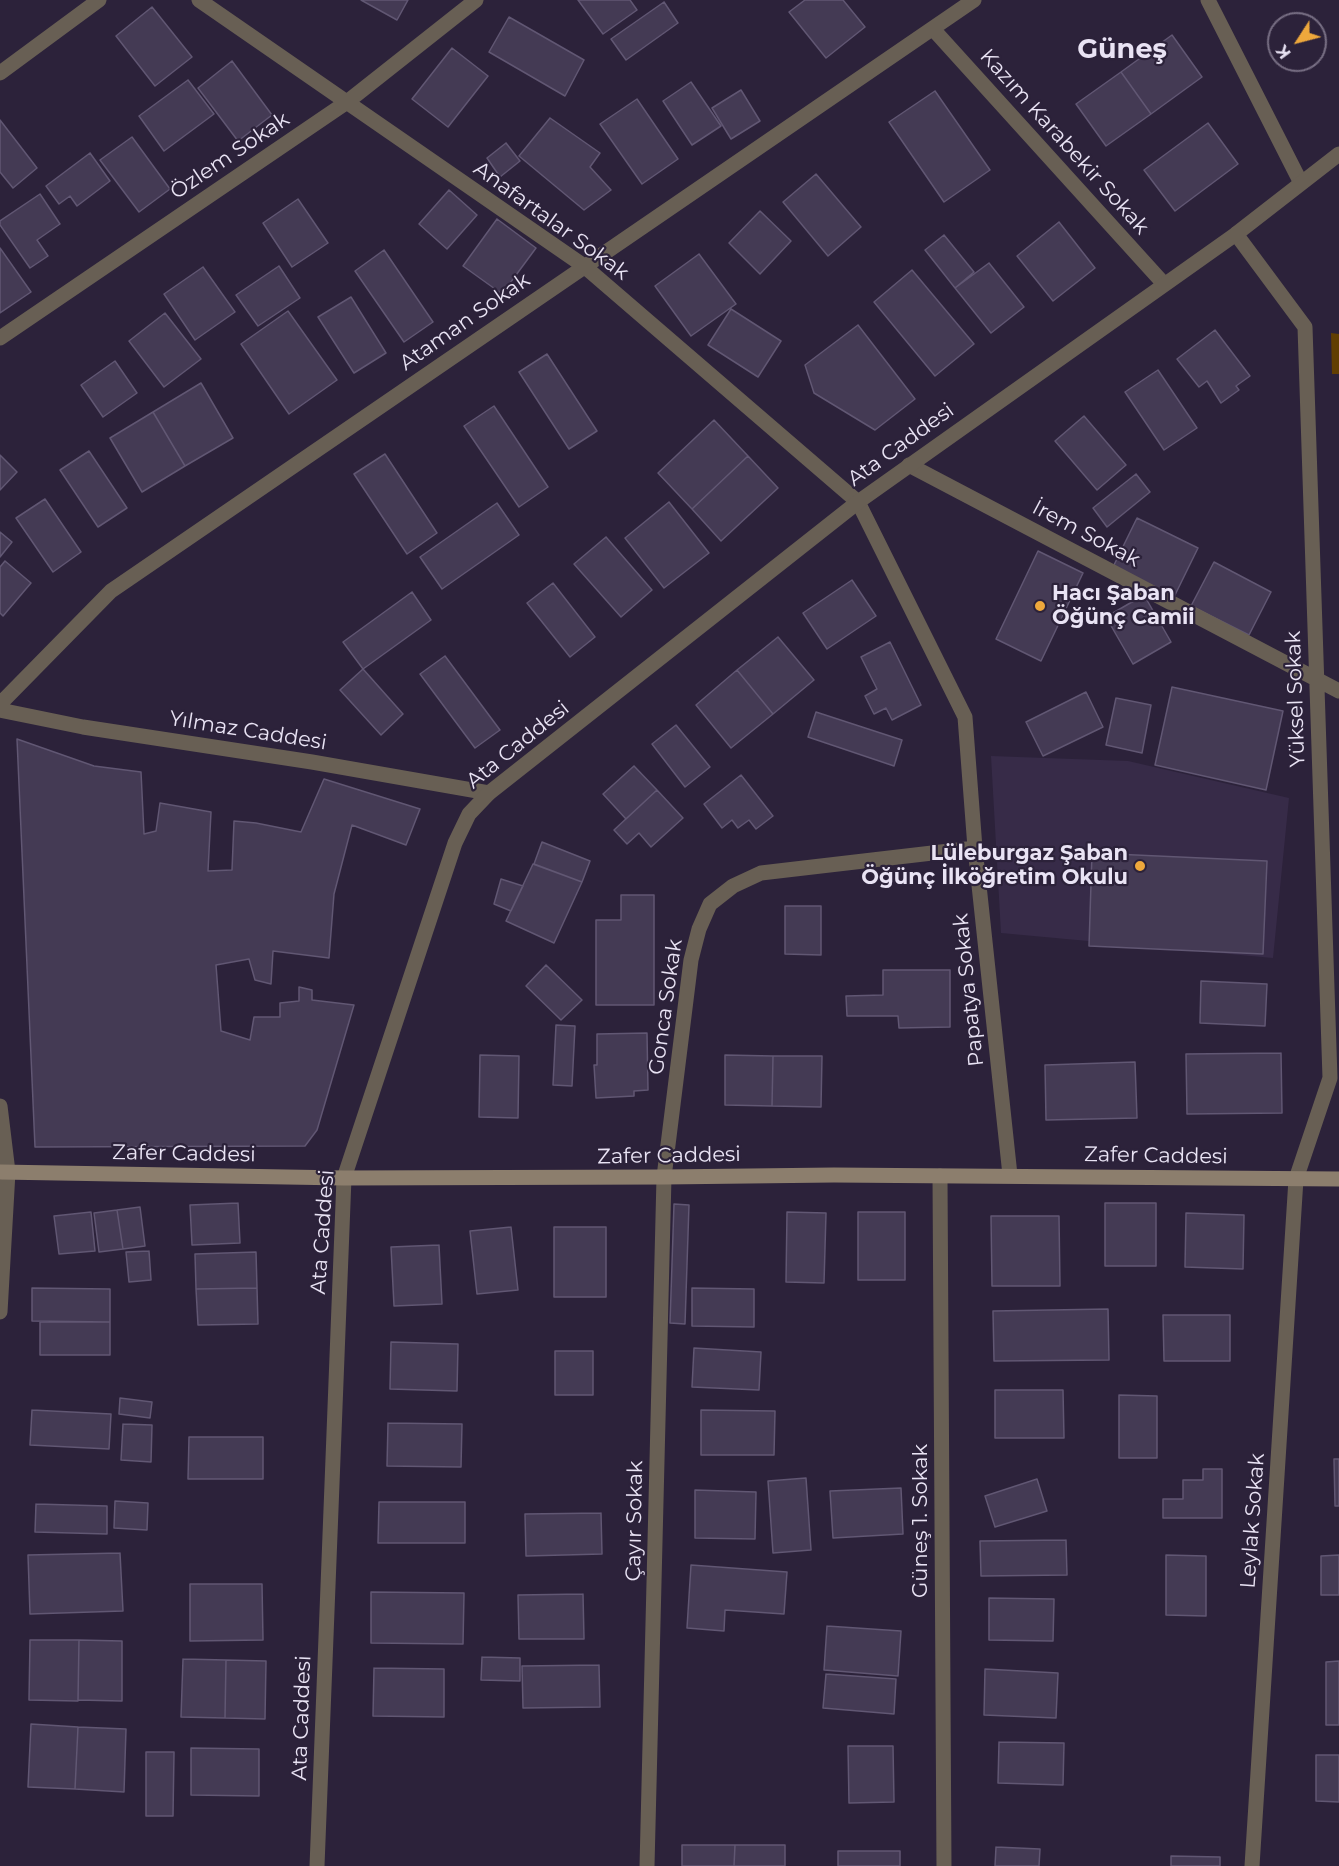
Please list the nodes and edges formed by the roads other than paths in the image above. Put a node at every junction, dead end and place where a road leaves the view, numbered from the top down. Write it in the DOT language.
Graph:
graph roads {
  1 [pos="99,0"];
  2 [pos="199,0"];
  3 [pos="476,0"];
  4 [pos="974,0"];
  5 [pos="1208,0"];
  6 [pos="933,29"];
  7 [pos="0,73"];
  8 [pos="347,102"];
  9 [pos="1339,154"];
  10 [pos="1301,183"];
  11 [pos="1236,234"];
  12 [pos="584,266"];
  13 [pos="1164,284"];
  14 [pos="0,338"];
  15 [pos="909,465"];
  16 [pos="858,502"];
  17 [pos="1317,678"];
  18 [pos="1339,691"];
  19 [pos="0,704"];
  20 [pos="0,710"];
  21 [pos="489,793"];
  22 [pos="975,848"];
  23 [pos="0,1106"];
  24 [pos="4,1172"];
  25 [pos="1010,1175"];
  26 [pos="940,1176"];
  27 [pos="344,1178"];
  28 [pos="664,1178"];
  29 [pos="1296,1179"];
  30 [pos="1339,1179"];
  31 [pos="0,1312"];
  32 [pos="317,1866"];
  33 [pos="647,1866"];
  34 [pos="944,1866"];
  35 [pos="1252,1866"];
  1 -- 7 [label="street"];
  2 -- 8 [label="street, Anafartalar Sokak"];
  3 -- 8 [label="street, Özlem Sokak"];
  4 -- 6 [label="street, Ataman Sokak"];
  5 -- 10 [label="street"];
  6 -- 12 [label="street, Ataman Sokak"];
  6 -- 13 [label="street, Kazım Karabekir Sokak"];
  8 -- 12 [label="street, Anafartalar Sokak"];
  8 -- 14 [label="street, Özlem Sokak"];
  9 -- 10 [label="street, Ata Caddesi"];
  10 -- 11 [label="street, Ata Caddesi"];
  11 -- 13 [label="street, Ata Caddesi"];
  11 -- 17 [label="street, Yüksel Sokak"];
  12 -- 16 [label="street, Anafartalar Sokak"];
  12 -- 19 [label="street, Ataman Sokak"];
  13 -- 15 [label="street, Ata Caddesi"];
  15 -- 16 [label="street, Ata Caddesi"];
  15 -- 17 [label="street, İrem Sokak"];
  16 -- 21 [label="street, Ata Caddesi"];
  16 -- 22 [label="street, Papatya Sokak"];
  17 -- 18 [label="street, İrem Sokak"];
  17 -- 29 [label="street, Yüksel Sokak"];
  20 -- 21 [label="street, Yılmaz Caddesi"];
  21 -- 27 [label="street, Ata Caddesi"];
  22 -- 25 [label="street, Papatya Sokak"];
  22 -- 28 [label="street, Gonca Sokak"];
  23 -- 24 [label="street"];
  24 -- 27 [label="main road, Zafer Caddesi"];
  24 -- 31 [label="street"];
  25 -- 26 [label="main road, Zafer Caddesi"];
  25 -- 29 [label="main road, Zafer Caddesi"];
  26 -- 28 [label="main road, Zafer Caddesi"];
  26 -- 34 [label="street, Güneş 1. Sokak"];
  27 -- 28 [label="main road, Zafer Caddesi"];
  27 -- 32 [label="street, Ata Caddesi"];
  28 -- 33 [label="street, Çayır Sokak"];
  29 -- 30 [label="main road, Zafer Caddesi"];
  29 -- 35 [label="street, Leylak Sokak"];
}
